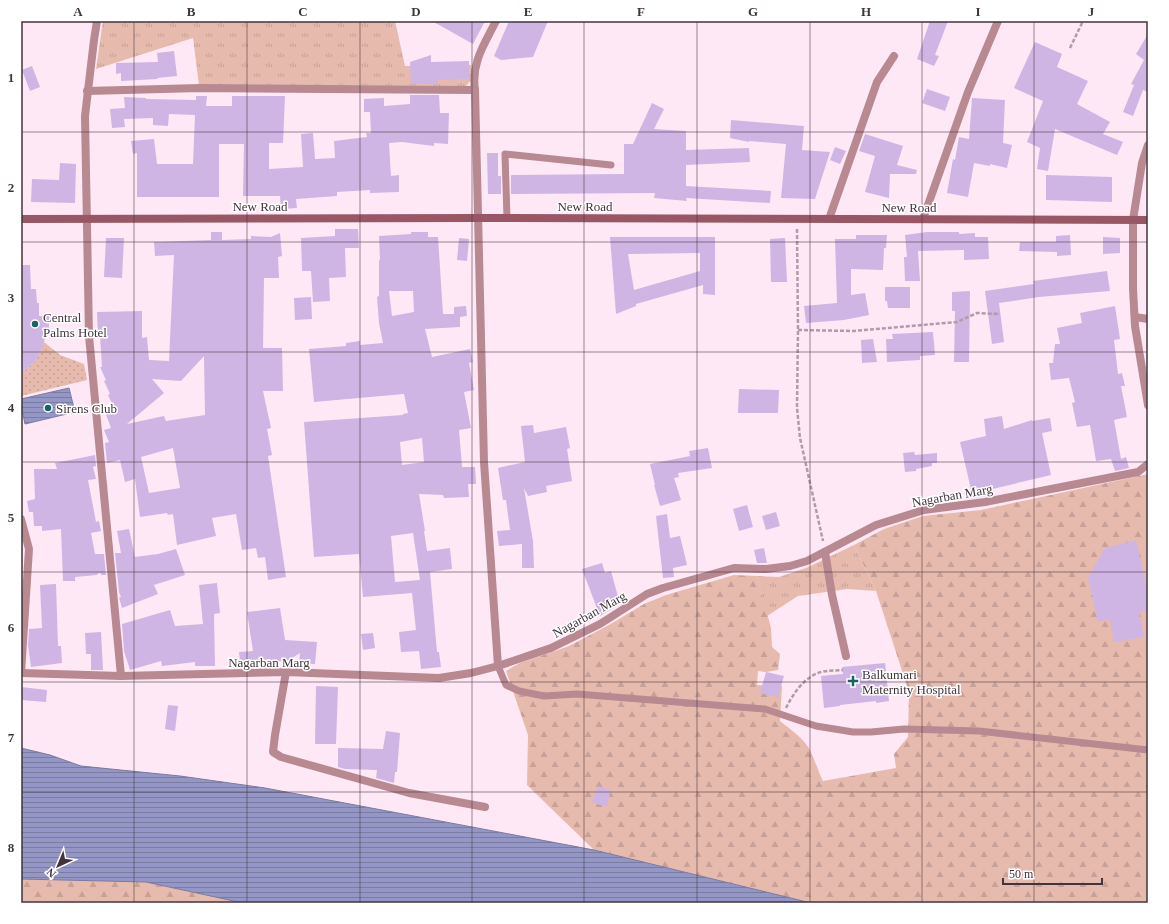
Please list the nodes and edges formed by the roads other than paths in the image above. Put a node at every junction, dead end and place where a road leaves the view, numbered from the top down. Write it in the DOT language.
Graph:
graph roads {
  1 [pos="98,21"];
  2 [pos="496,21"];
  3 [pos="998,21"];
  4 [pos="894,56"];
  5 [pos="475,90"];
  6 [pos="88,91"];
  7 [pos="1148,145"];
  8 [pos="611,165"];
  9 [pos="479,218"];
  10 [pos="507,218"];
  11 [pos="21,219"];
  12 [pos="87,219"];
  13 [pos="830,219"];
  14 [pos="923,219"];
  15 [pos="1133,220"];
  16 [pos="1148,220"];
  17 [pos="1135,318"];
  18 [pos="1148,319"];
  19 [pos="1148,405"];
  20 [pos="1148,464"];
  21 [pos="21,519"];
  22 [pos="825,552"];
  23 [pos="846,656"];
  24 [pos="498,666"];
  25 [pos="286,672"];
  26 [pos="21,673"];
  27 [pos="121,676"];
  28 [pos="1148,750"];
  29 [pos="485,807"];
  1 -- 6 [label="street"];
  2 -- 5 [label="street"];
  3 -- 14 [label="street"];
  4 -- 13 [label="street"];
  5 -- 6 [label="street"];
  5 -- 9 [label="street"];
  6 -- 12 [label="street"];
  7 -- 15 [label="street"];
  8 -- 10 [label="lane"];
  9 -- 10 [label="street, New Road"];
  9 -- 12 [label="street, New Road"];
  9 -- 24 [label="street"];
  10 -- 13 [label="street, New Road"];
  11 -- 12 [label="street, New Road"];
  12 -- 27 [label="street"];
  13 -- 14 [label="street, New Road"];
  14 -- 15 [label="street, New Road"];
  15 -- 16 [label="street, New Road"];
  15 -- 17 [label="street"];
  17 -- 18 [label="street"];
  17 -- 19 [label="street"];
  20 -- 22 [label="street, Nagarban Marg"];
  21 -- 26 [label="street"];
  22 -- 23 [label="street"];
  22 -- 24 [label="street, Nagarban Marg"];
  24 -- 25 [label="street, Nagarban Marg"];
  24 -- 28 [label="lane"];
  25 -- 27 [label="street, Nagarban Marg"];
  25 -- 29 [label="street"];
  26 -- 27 [label="street, Nagarban Marg"];
}
